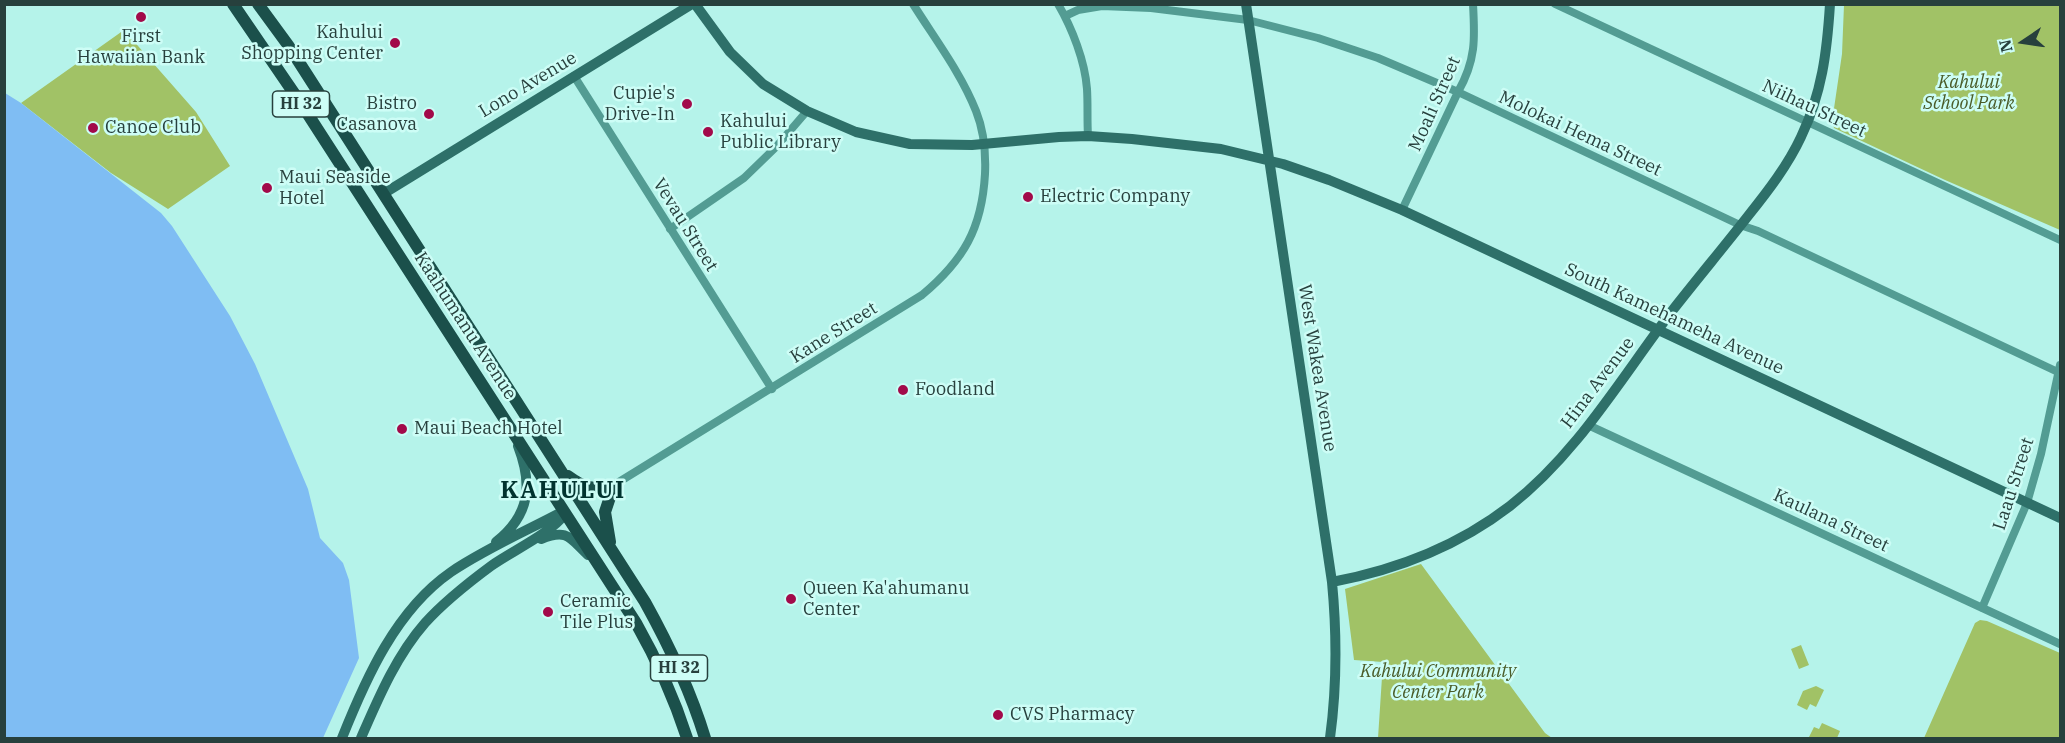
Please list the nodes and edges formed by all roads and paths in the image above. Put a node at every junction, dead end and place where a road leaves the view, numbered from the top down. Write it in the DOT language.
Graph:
graph roads {
  1 [pos="233,4"];
  2 [pos="258,4"];
  3 [pos="694,4"];
  4 [pos="913,4"];
  5 [pos="1058,4"];
  6 [pos="1246,4"];
  7 [pos="1473,4"];
  8 [pos="1555,4"];
  9 [pos="1830,4"];
  10 [pos="1065,16"];
  11 [pos="1248,20"];
  12 [pos="288,45"];
  13 [pos="270,57"];
  14 [pos="574,76"];
  15 [pos="1458,92"];
  16 [pos="807,111"];
  17 [pos="1808,122"];
  18 [pos="1088,136"];
  19 [pos="985,144"];
  20 [pos="1269,161"];
  21 [pos="383,194"];
  22 [pos="366,204"];
  23 [pos="1402,210"];
  24 [pos="1740,225"];
  25 [pos="670,230"];
  26 [pos="2061,240"];
  27 [pos="1658,329"];
  28 [pos="479,345"];
  29 [pos="463,356"];
  30 [pos="2060,370"];
  31 [pos="772,389"];
  32 [pos="1588,425"];
  33 [pos="512,432"];
  34 [pos="561,472"];
  35 [pos="614,485"];
  36 [pos="582,503"];
  37 [pos="2026,503"];
  38 [pos="565,514"];
  39 [pos="2061,518"];
  40 [pos="516,549"];
  41 [pos="614,552"];
  42 [pos="472,560"];
  43 [pos="594,560"];
  44 [pos="1332,582"];
  45 [pos="419,602"];
  46 [pos="1982,608"];
  47 [pos="433,616"];
  48 [pos="2061,644"];
  49 [pos="342,738"];
  50 [pos="361,738"];
  51 [pos="687,738"];
  52 [pos="705,738"];
  53 [pos="1330,738"];
  1 -- 13 [label="main road, Kaahumanu Avenue / HI 32"];
  2 -- 12 [label="main road, Kaahumanu Avenue / HI 32"];
  3 -- 14 [label="street, Lono Avenue"];
  3 -- 16 [label="street, South Kamehameha Avenue"];
  4 -- 19 [label="street, Kane Street"];
  5 -- 10 [label="street"];
  6 -- 11 [label="street, West Wakea Avenue"];
  7 -- 15 [label="street, Moali Street"];
  8 -- 17 [label="street, Niihau Street"];
  9 -- 17 [label="street, Hina Avenue"];
  10 -- 11 [label="street, Molokai Hema Street"];
  10 -- 18 [label="street"];
  11 -- 15 [label="street, Molokai Hema Street"];
  11 -- 20 [label="street, West Wakea Avenue"];
  12 -- 13 [label="main road"];
  12 -- 21 [label="main road, Kaahumanu Avenue / HI 32"];
  13 -- 22 [label="main road, Kaahumanu Avenue / HI 32"];
  14 -- 21 [label="street, Lono Avenue"];
  14 -- 25 [label="street, Vevau Street"];
  15 -- 23 [label="street, Moali Street"];
  15 -- 24 [label="street, Molokai Hema Street"];
  16 -- 19 [label="street, South Kamehameha Avenue"];
  16 -- 25 [label="street"];
  17 -- 24 [label="street, Hina Avenue"];
  17 -- 26 [label="street, Niihau Street"];
  18 -- 19 [label="street, South Kamehameha Avenue"];
  18 -- 20 [label="street, South Kamehameha Avenue"];
  19 -- 31 [label="street, Kane Street"];
  20 -- 23 [label="street, South Kamehameha Avenue"];
  20 -- 44 [label="street, West Wakea Avenue"];
  21 -- 22 [label="main road"];
  21 -- 28 [label="main road, Kaahumanu Avenue / HI 32"];
  22 -- 29 [label="main road, Kaahumanu Avenue / HI 32"];
  23 -- 27 [label="street, South Kamehameha Avenue"];
  24 -- 27 [label="street, Hina Avenue"];
  24 -- 30 [label="street, Molokai Hema Street"];
  25 -- 31 [label="street, Vevau Street"];
  27 -- 32 [label="street, Hina Avenue"];
  27 -- 37 [label="street, South Kamehameha Avenue"];
  28 -- 29 [label="main road"];
  28 -- 34 [label="main road, Kaahumanu Avenue / HI 32"];
  29 -- 33 [label="main road, Kaahumanu Avenue / HI 32"];
  30 -- 37 [label="street, Laau Street"];
  31 -- 35 [label="street, Kane Street"];
  32 -- 44 [label="street, Hina Avenue"];
  32 -- 46 [label="street, Kaulana Street"];
  33 -- 38 [label="main road, Kaahumanu Avenue / HI 32"];
  33 -- 42 [label="street"];
  34 -- 35 [label="main road"];
  34 -- 36 [label="main road, Kaahumanu Avenue / HI 32"];
  35 -- 36 [label="main road"];
  35 -- 41 [label="main road"];
  36 -- 38 [label="main road"];
  36 -- 41 [label="main road, Kaahumanu Avenue / HI 32"];
  37 -- 39 [label="street, South Kamehameha Avenue"];
  37 -- 46 [label="street, Laau Street"];
  38 -- 40 [label="street"];
  38 -- 42 [label="street"];
  38 -- 43 [label="main road, Kaahumanu Avenue / HI 32"];
  40 -- 43 [label="street"];
  40 -- 47 [label="street"];
  41 -- 52 [label="main road, Kaahumanu Avenue / HI 32"];
  42 -- 45 [label="street"];
  43 -- 51 [label="main road, Kaahumanu Avenue / HI 32"];
  44 -- 53 [label="street, West Wakea Avenue"];
  45 -- 47 [label="street"];
  45 -- 49 [label="street"];
  46 -- 48 [label="street, Kaulana Street"];
  47 -- 50 [label="street"];
}
